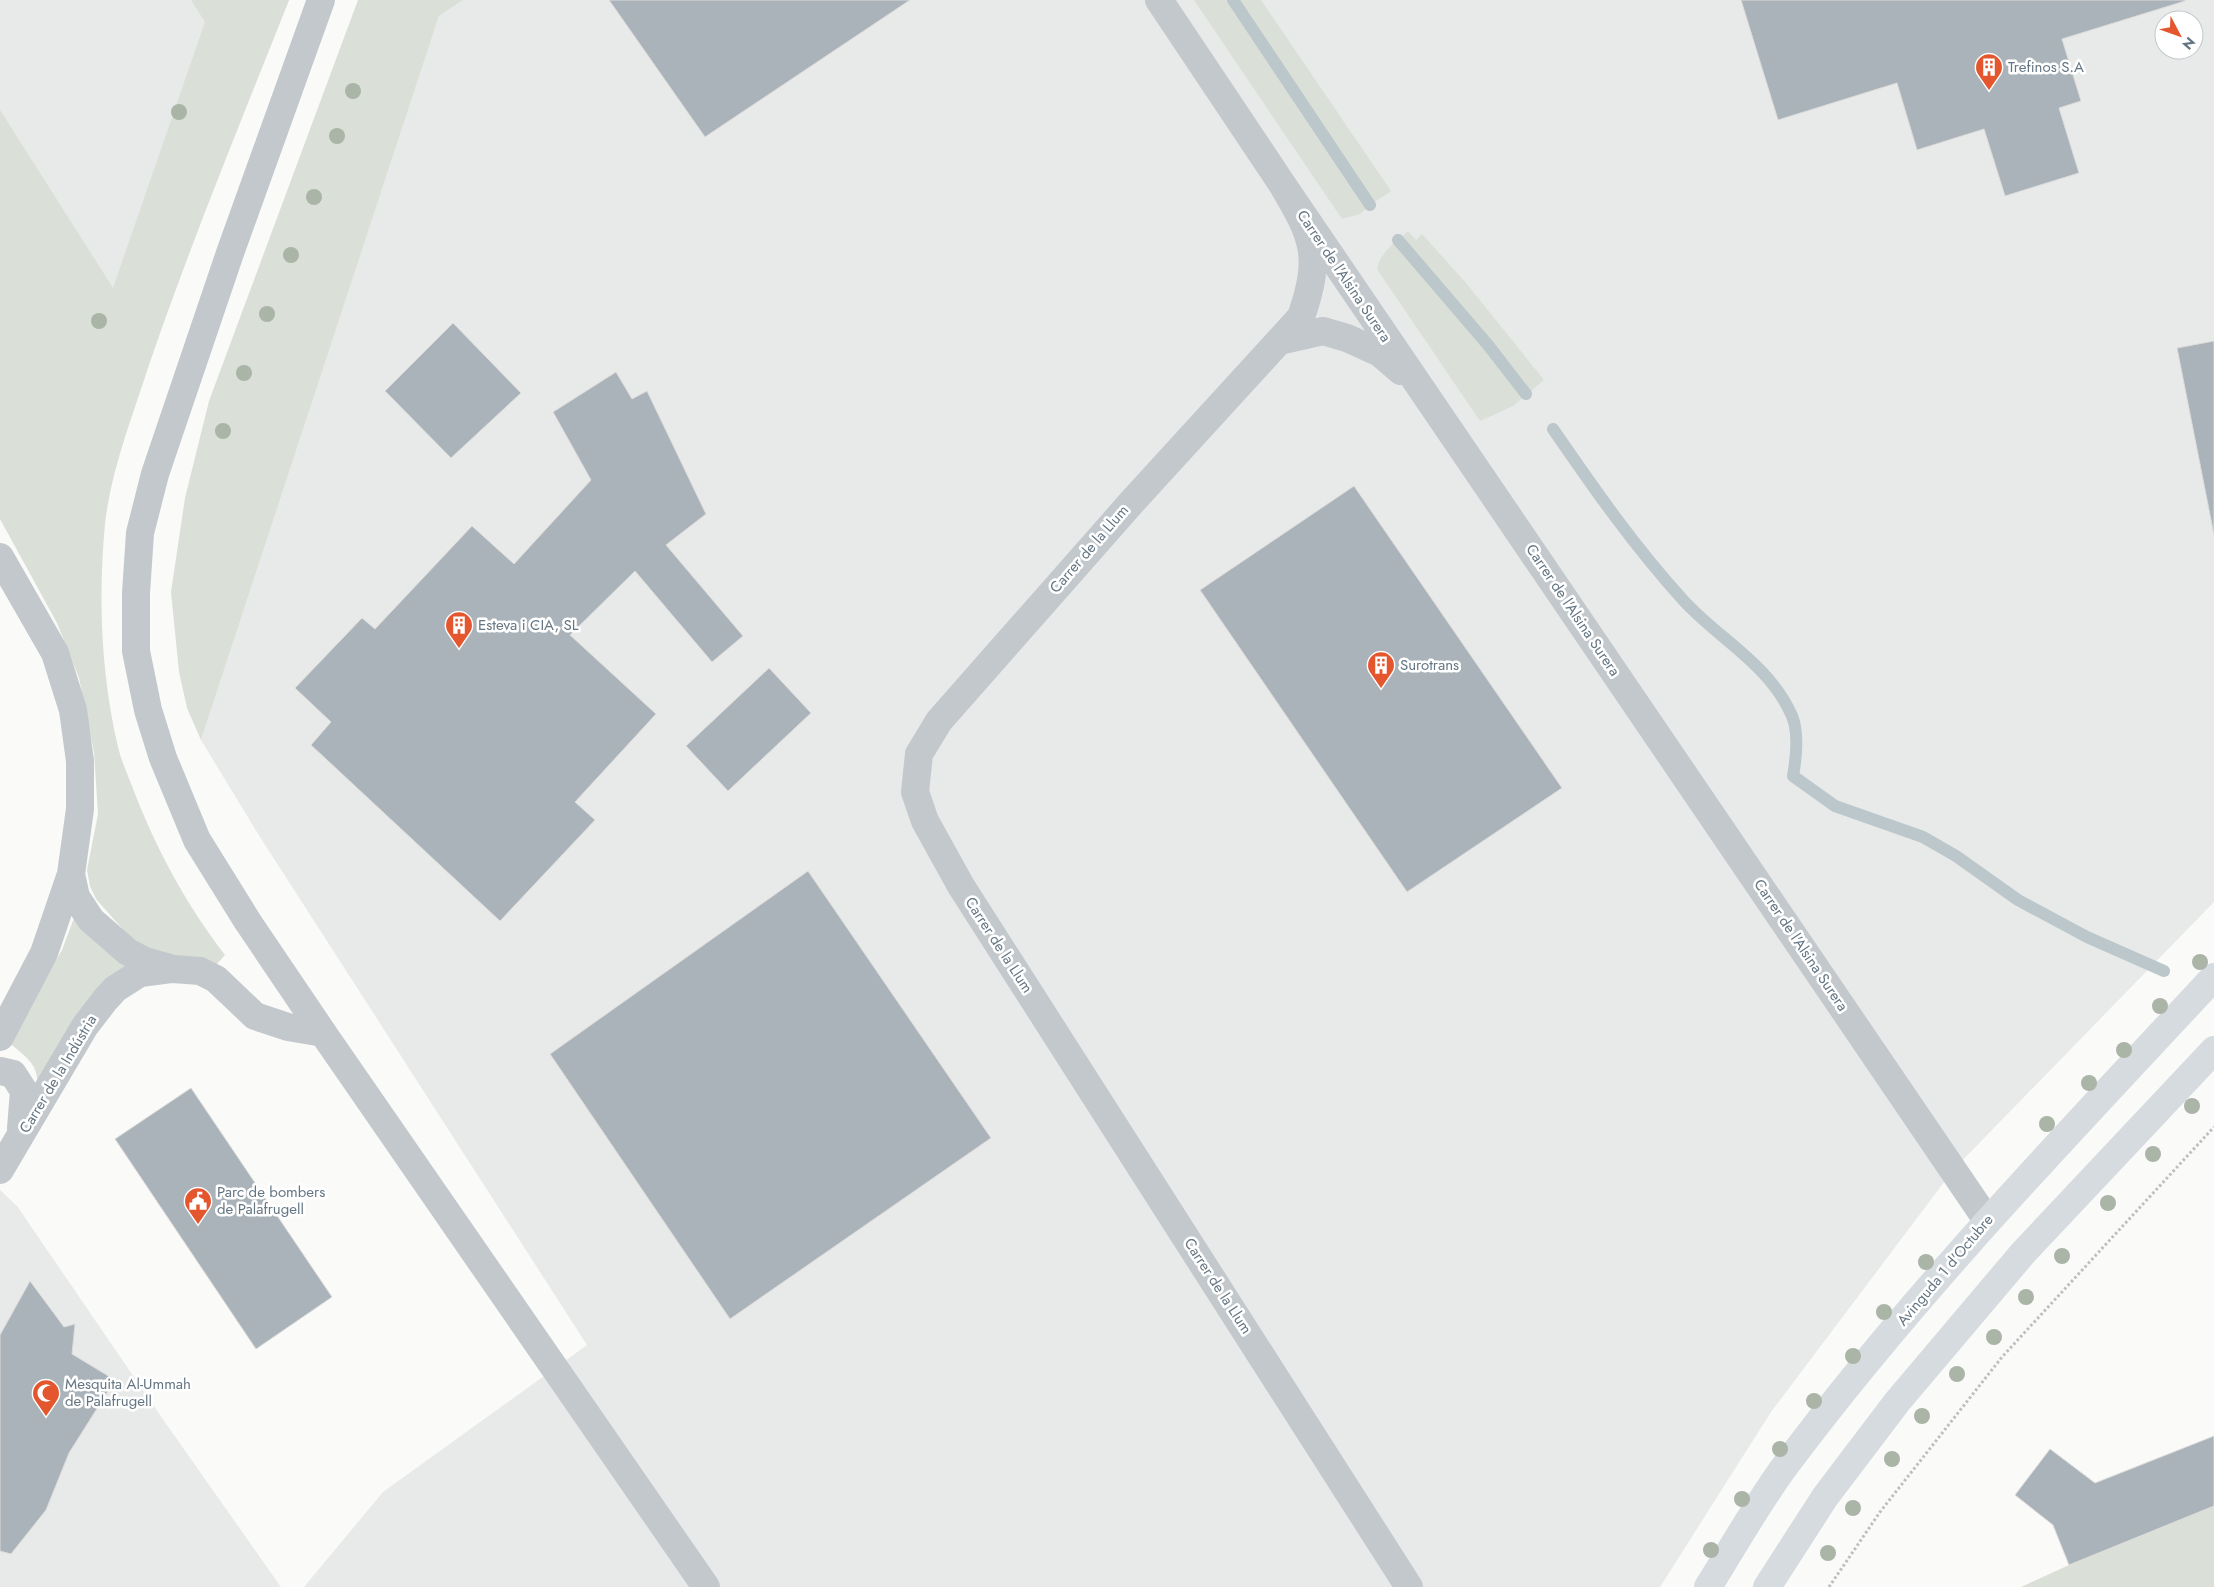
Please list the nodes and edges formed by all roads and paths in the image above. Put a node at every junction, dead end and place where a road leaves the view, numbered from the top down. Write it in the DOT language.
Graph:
graph roads {
  1 [pos="321,0"];
  2 [pos="1159,0"];
  3 [pos="1282,184"];
  4 [pos="1279,341"];
  5 [pos="1423,391"];
  6 [pos="0,556"];
  7 [pos="70,874"];
  8 [pos="173,969"];
  9 [pos="2214,977"];
  10 [pos="323,1033"];
  11 [pos="0,1036"];
  12 [pos="2214,1050"];
  13 [pos="0,1071"];
  14 [pos="2214,1127"];
  15 [pos="18,1139"];
  16 [pos="0,1170"];
  17 [pos="1987,1220"];
  18 [pos="706,1587"];
  19 [pos="1409,1587"];
  20 [pos="1708,1587"];
  21 [pos="1767,1587"];
  22 [pos="1829,1587"];
  1 -- 10 [label="street"];
  2 -- 3 [label="street, Carrer de l'Alsina Surera"];
  3 -- 4 [label="street, Carrer de la Llum"];
  3 -- 5 [label="street, Carrer de l'Alsina Surera"];
  4 -- 5 [label="street"];
  4 -- 19 [label="street, Carrer de la Llum"];
  5 -- 17 [label="street, Carrer de l'Alsina Surera"];
  6 -- 7 [label="street"];
  7 -- 8 [label="street"];
  7 -- 11 [label="street"];
  8 -- 10 [label="street"];
  8 -- 15 [label="street, Carrer de la Indústria"];
  9 -- 17 [label="main road, Avinguda 1 d'Octubre"];
  10 -- 18 [label="street"];
  12 -- 21 [label="main road"];
  13 -- 15 [label="street, Carrer de la Indústria"];
  14 -- 22 [label="path"];
  15 -- 16 [label="street, Carrer de la Indústria"];
  17 -- 20 [label="main road, Avinguda 1 d'Octubre"];
}
